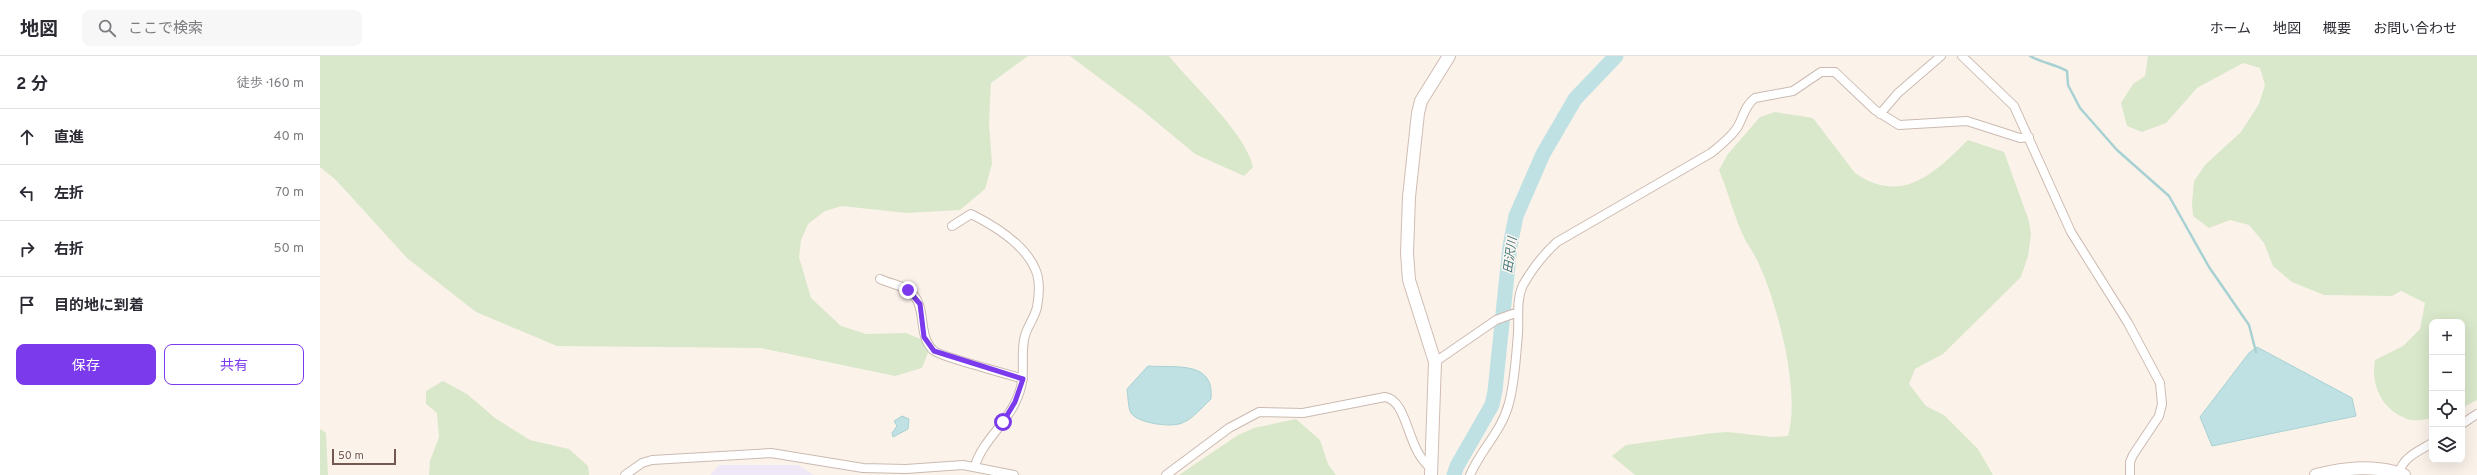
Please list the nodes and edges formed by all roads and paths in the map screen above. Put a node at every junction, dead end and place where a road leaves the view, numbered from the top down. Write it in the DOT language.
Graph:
graph roads {
  1 [pos="1449,56"];
  2 [pos="1941,56"];
  3 [pos="1962,56"];
  4 [pos="1880,114"];
  5 [pos="2029,137"];
  6 [pos="952,226"];
  7 [pos="880,280"];
  8 [pos="1514,313"];
  9 [pos="1435,362"];
  10 [pos="1023,379"];
  11 [pos="2477,414"];
  12 [pos="2465,422"];
  13 [pos="2429,445"];
  14 [pos="972,466"];
  15 [pos="1431,471"];
  16 [pos="2396,473"];
  17 [pos="625,475"];
  18 [pos="969,475"];
  19 [pos="1014,475"];
  20 [pos="1166,475"];
  21 [pos="1470,475"];
  22 [pos="2130,475"];
  23 [pos="2316,475"];
  1 -- 9 [label="street"];
  2 -- 4 [label="street"];
  3 -- 5 [label="street"];
  4 -- 5 [label="street"];
  4 -- 8 [label="street"];
  5 -- 22 [label="street"];
  6 -- 10 [label="street"];
  7 -- 10 [label="street"];
  8 -- 9 [label="street"];
  8 -- 21 [label="street"];
  9 -- 15 [label="street"];
  10 -- 14 [label="street"];
  11 -- 12 [label="street"];
  13 -- 16 [label="street"];
  14 -- 17 [label="street"];
  14 -- 18 [label="street"];
  14 -- 19 [label="street"];
  15 -- 20 [label="street"];
  16 -- 23 [label="street"];
}
